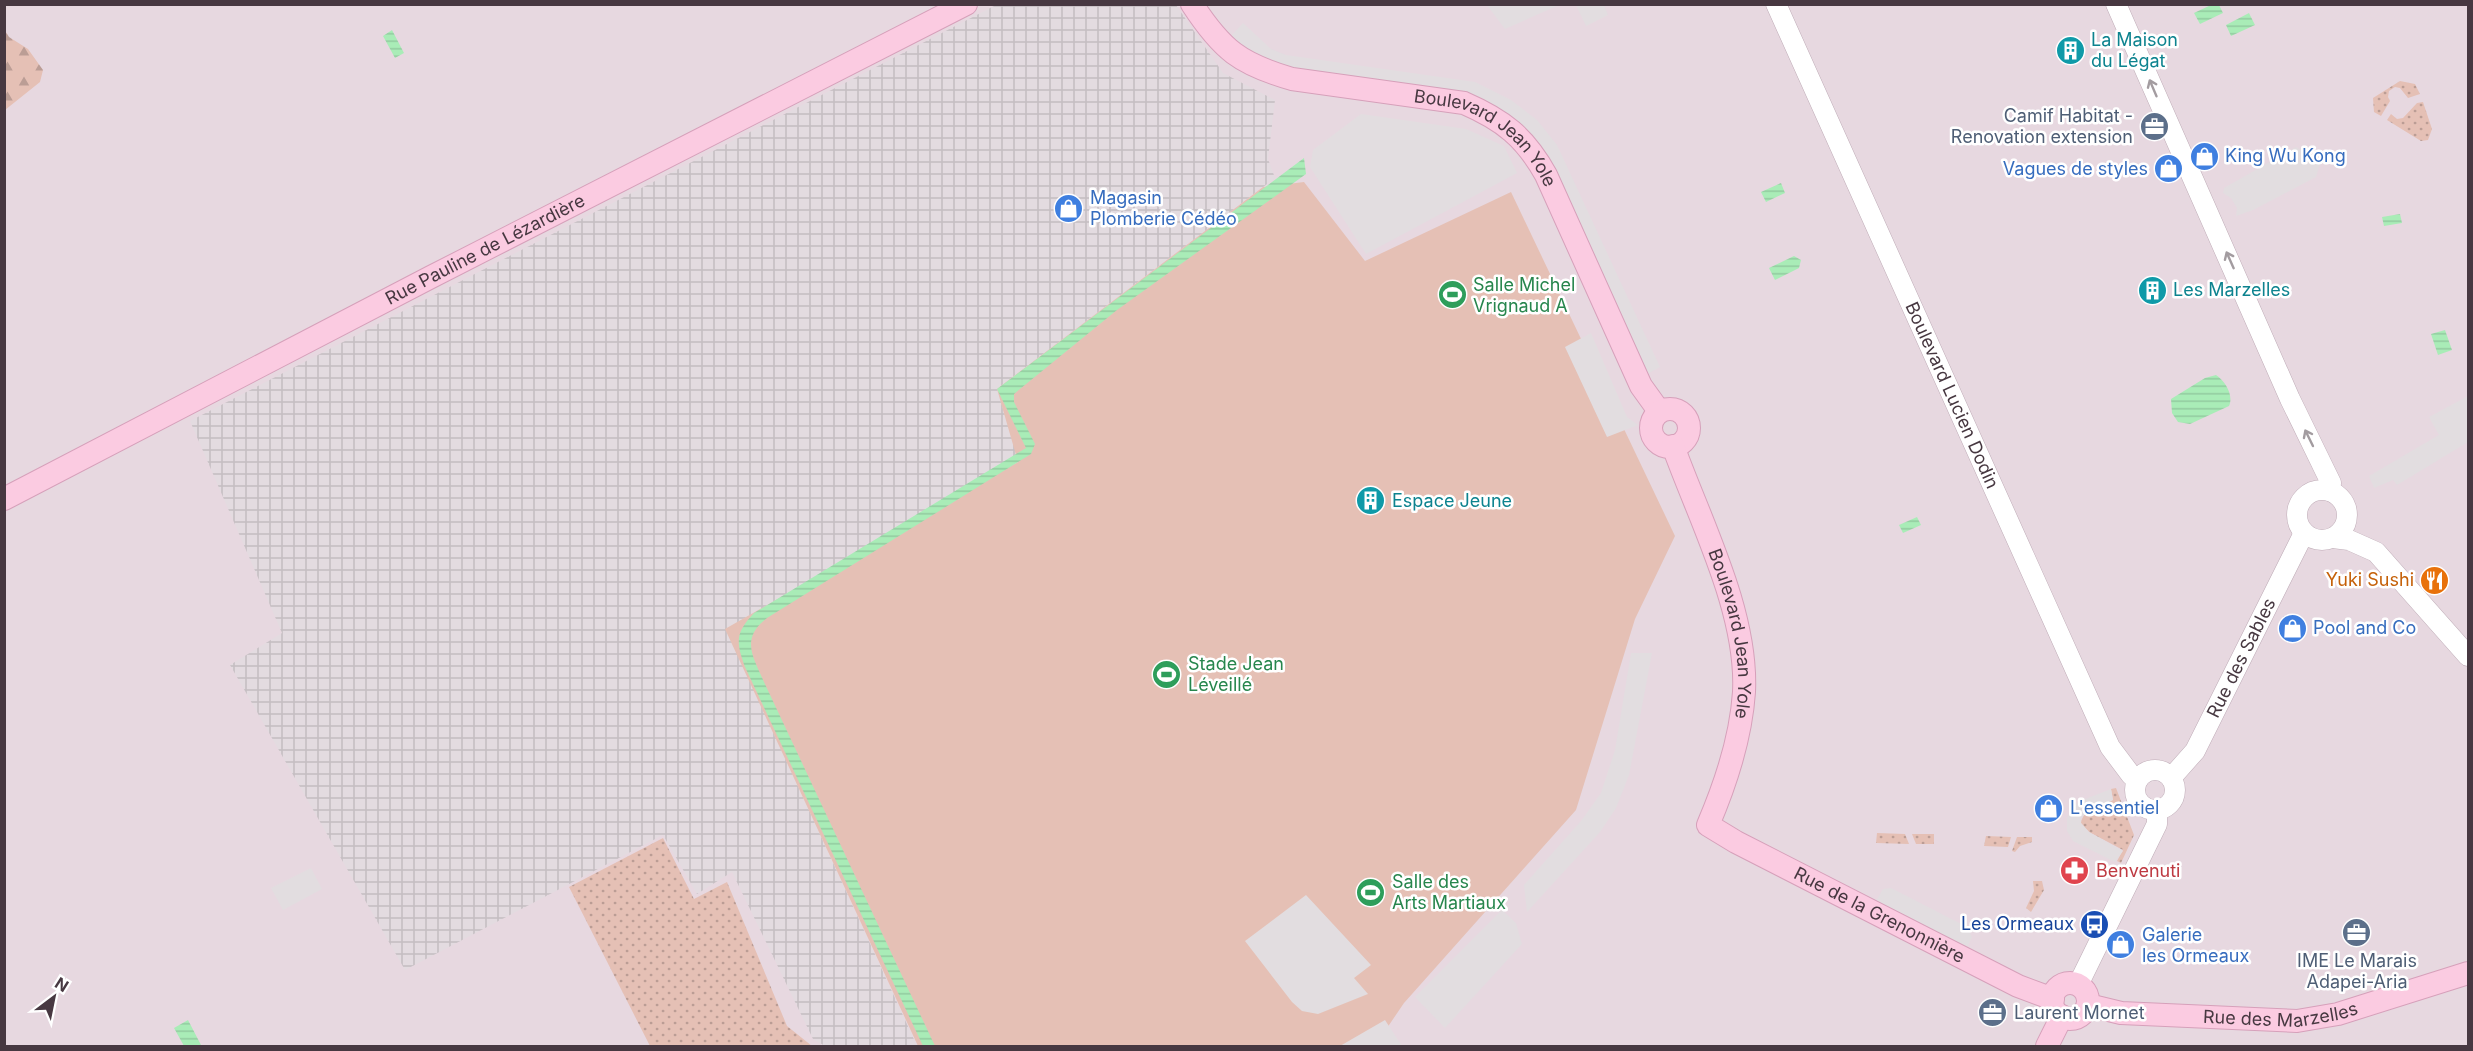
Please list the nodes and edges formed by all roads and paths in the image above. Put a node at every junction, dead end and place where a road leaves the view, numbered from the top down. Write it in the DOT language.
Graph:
graph roads {
  1 [pos="966,4"];
  2 [pos="1192,4"];
  3 [pos="1776,4"];
  4 [pos="2116,4"];
  5 [pos="2330,491"];
  6 [pos="4,499"];
  7 [pos="2347,518"];
  8 [pos="2304,533"];
  9 [pos="2333,538"];
  10 [pos="2376,552"];
  11 [pos="2469,656"];
  12 [pos="2171,778"];
  13 [pos="2138,779"];
  14 [pos="2157,810"];
  15 [pos="1708,825"];
  16 [pos="2469,974"];
  17 [pos="2083,995"];
  18 [pos="2057,1008"];
  19 [pos="2047,1047"];
  1 -- 6 [label="main road, Rue Pauline de Lézardière"];
  2 -- 15 [label="main road, Boulevard Jean Yole"];
  3 -- 13 [label="street, Boulevard Lucien Dodin"];
  5 -- 4 [label="street, one-way"];
  5 -- 7 [label="street"];
  5 -- 8 [label="street"];
  7 -- 9 [label="street"];
  7 -- 10 [label="street"];
  8 -- 9 [label="street"];
  8 -- 12 [label="street, Rue des Sables"];
  9 -- 10 [label="street"];
  10 -- 11 [label="street"];
  12 -- 13 [label="street"];
  12 -- 14 [label="street"];
  13 -- 14 [label="street"];
  14 -- 17 [label="street"];
  15 -- 18 [label="main road, Rue de la Grenonnière"];
  16 -- 17 [label="main road, Rue des Marzelles"];
  17 -- 18 [label="main road"];
  17 -- 18 [label="main road"];
  18 -- 19 [label="main road"];
}
